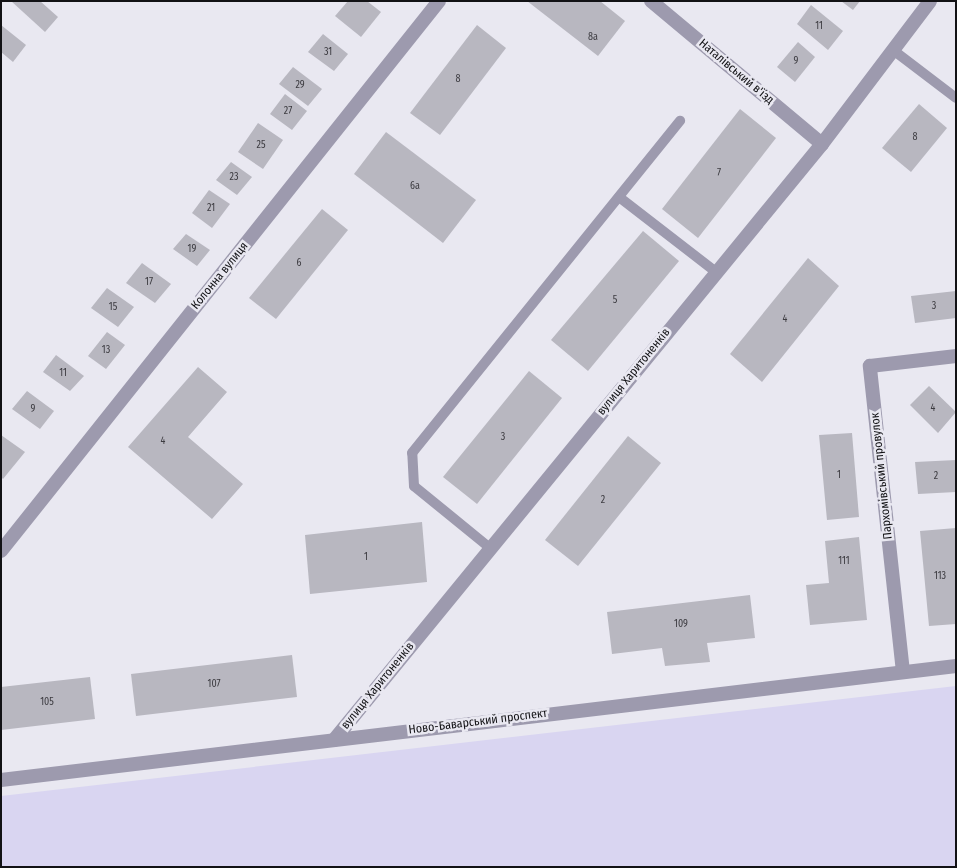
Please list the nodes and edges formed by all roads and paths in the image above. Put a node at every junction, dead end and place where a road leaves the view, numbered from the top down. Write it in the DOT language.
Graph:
graph roads {
  1 [pos="439,1"];
  2 [pos="651,1"];
  3 [pos="930,1"];
  4 [pos="893,50"];
  5 [pos="956,98"];
  6 [pos="680,121"];
  7 [pos="822,144"];
  8 [pos="619,198"];
  9 [pos="716,272"];
  10 [pos="956,356"];
  11 [pos="490,548"];
  12 [pos="1,551"];
  13 [pos="956,666"];
  14 [pos="903,672"];
  15 [pos="334,740"];
  16 [pos="1,780"];
  1 -- 12 [label="street, Колонна вулиця"];
  2 -- 7 [label="street, Наталівський в'їзд"];
  3 -- 4 [label="street, вулиця Харитоненків"];
  4 -- 5 [label="lane"];
  4 -- 7 [label="street, вулиця Харитоненків"];
  6 -- 8 [label="lane"];
  7 -- 9 [label="street, вулиця Харитоненків"];
  8 -- 9 [label="lane"];
  8 -- 11 [label="lane"];
  9 -- 11 [label="street, вулиця Харитоненків"];
  10 -- 14 [label="street, Пархомівський провулок"];
  11 -- 15 [label="street, вулиця Харитоненків"];
  13 -- 14 [label="street, Ново-Баварський проспект"];
  14 -- 15 [label="street, Ново-Баварський проспект"];
  15 -- 16 [label="street, Ново-Баварський проспект"];
}
